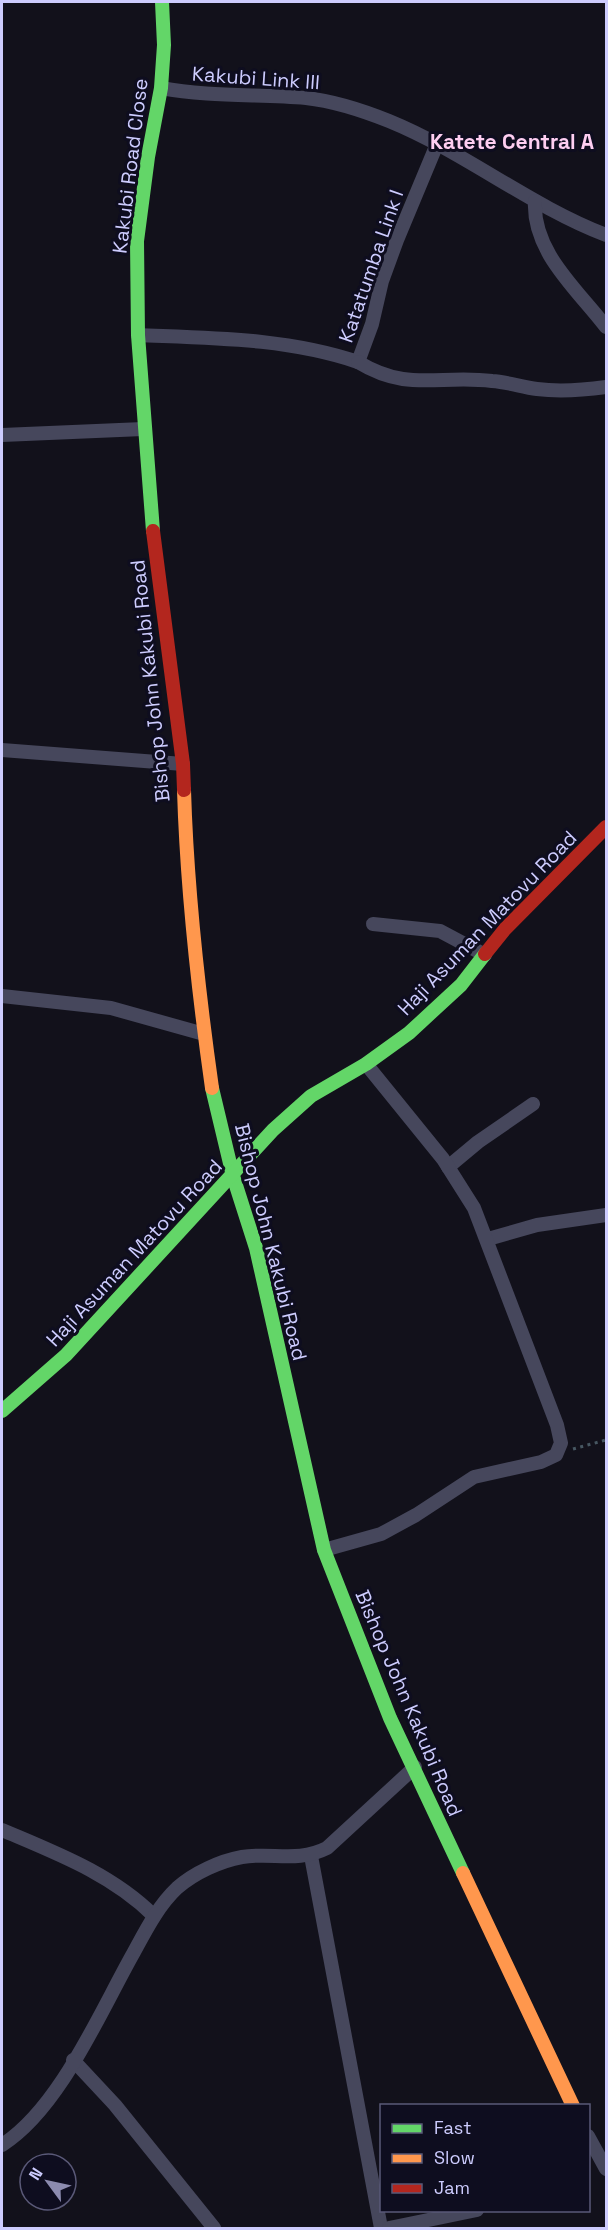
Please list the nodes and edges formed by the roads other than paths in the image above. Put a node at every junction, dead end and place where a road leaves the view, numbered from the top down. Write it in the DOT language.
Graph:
graph roads {
  1 [pos="162,2"];
  2 [pos="160,88"];
  3 [pos="437,144"];
  4 [pos="535,201"];
  5 [pos="606,236"];
  6 [pos="606,327"];
  7 [pos="138,335"];
  8 [pos="358,362"];
  9 [pos="606,387"];
  10 [pos="143,429"];
  11 [pos="2,435"];
  12 [pos="2,750"];
  13 [pos="183,764"];
  14 [pos="606,827"];
  15 [pos="373,924"];
  16 [pos="485,955"];
  17 [pos="2,996"];
  18 [pos="204,1034"];
  19 [pos="366,1064"];
  20 [pos="533,1104"];
  21 [pos="448,1167"];
  22 [pos="233,1176"];
  23 [pos="606,1215"];
  24 [pos="488,1239"];
  25 [pos="2,1411"];
  26 [pos="324,1550"];
  27 [pos="415,1767"];
  28 [pos="2,1830"];
  29 [pos="311,1856"];
  30 [pos="154,1916"];
  31 [pos="73,2060"];
  32 [pos="572,2104"];
  33 [pos="590,2142"];
  34 [pos="2,2145"];
  35 [pos="598,2165"];
  36 [pos="472,2212"];
  37 [pos="213,2229"];
  38 [pos="381,2229"];
  39 [pos="389,2229"];
  1 -- 2 [label="street, Kakubi Road Close"];
  2 -- 3 [label="street, Kakubi Link III"];
  2 -- 7 [label="street, Kakubi Road Close"];
  3 -- 4 [label="street, Kakubi Link III"];
  3 -- 8 [label="street, Katatumba Link I"];
  4 -- 5 [label="street, Kakubi Link III"];
  4 -- 6 [label="street"];
  7 -- 8 [label="street, Katatumba Link I"];
  7 -- 10 [label="street, Bishop John Kakubi Road"];
  8 -- 9 [label="street"];
  10 -- 11 [label="street"];
  10 -- 13 [label="street, Bishop John Kakubi Road"];
  12 -- 13 [label="street"];
  13 -- 18 [label="street, Bishop John Kakubi Road"];
  14 -- 16 [label="street, Haji Asuman Matovu Road"];
  15 -- 16 [label="street"];
  16 -- 19 [label="street, Haji Asuman Matovu Road"];
  17 -- 18 [label="street"];
  18 -- 22 [label="street, Bishop John Kakubi Road"];
  19 -- 21 [label="street"];
  19 -- 22 [label="street, Haji Asuman Matovu Road"];
  20 -- 21 [label="street"];
  21 -- 24 [label="street"];
  22 -- 25 [label="street, Haji Asuman Matovu Road"];
  22 -- 26 [label="street, Bishop John Kakubi Road"];
  23 -- 24 [label="street"];
  24 -- 26 [label="street"];
  26 -- 27 [label="street, Bishop John Kakubi Road"];
  27 -- 29 [label="street"];
  27 -- 32 [label="street, Bishop John Kakubi Road"];
  28 -- 30 [label="street"];
  29 -- 30 [label="street"];
  29 -- 38 [label="street"];
  30 -- 31 [label="street"];
  31 -- 34 [label="street"];
  31 -- 37 [label="street"];
  33 -- 35 [label="street"];
  36 -- 39 [label="street"];
}
